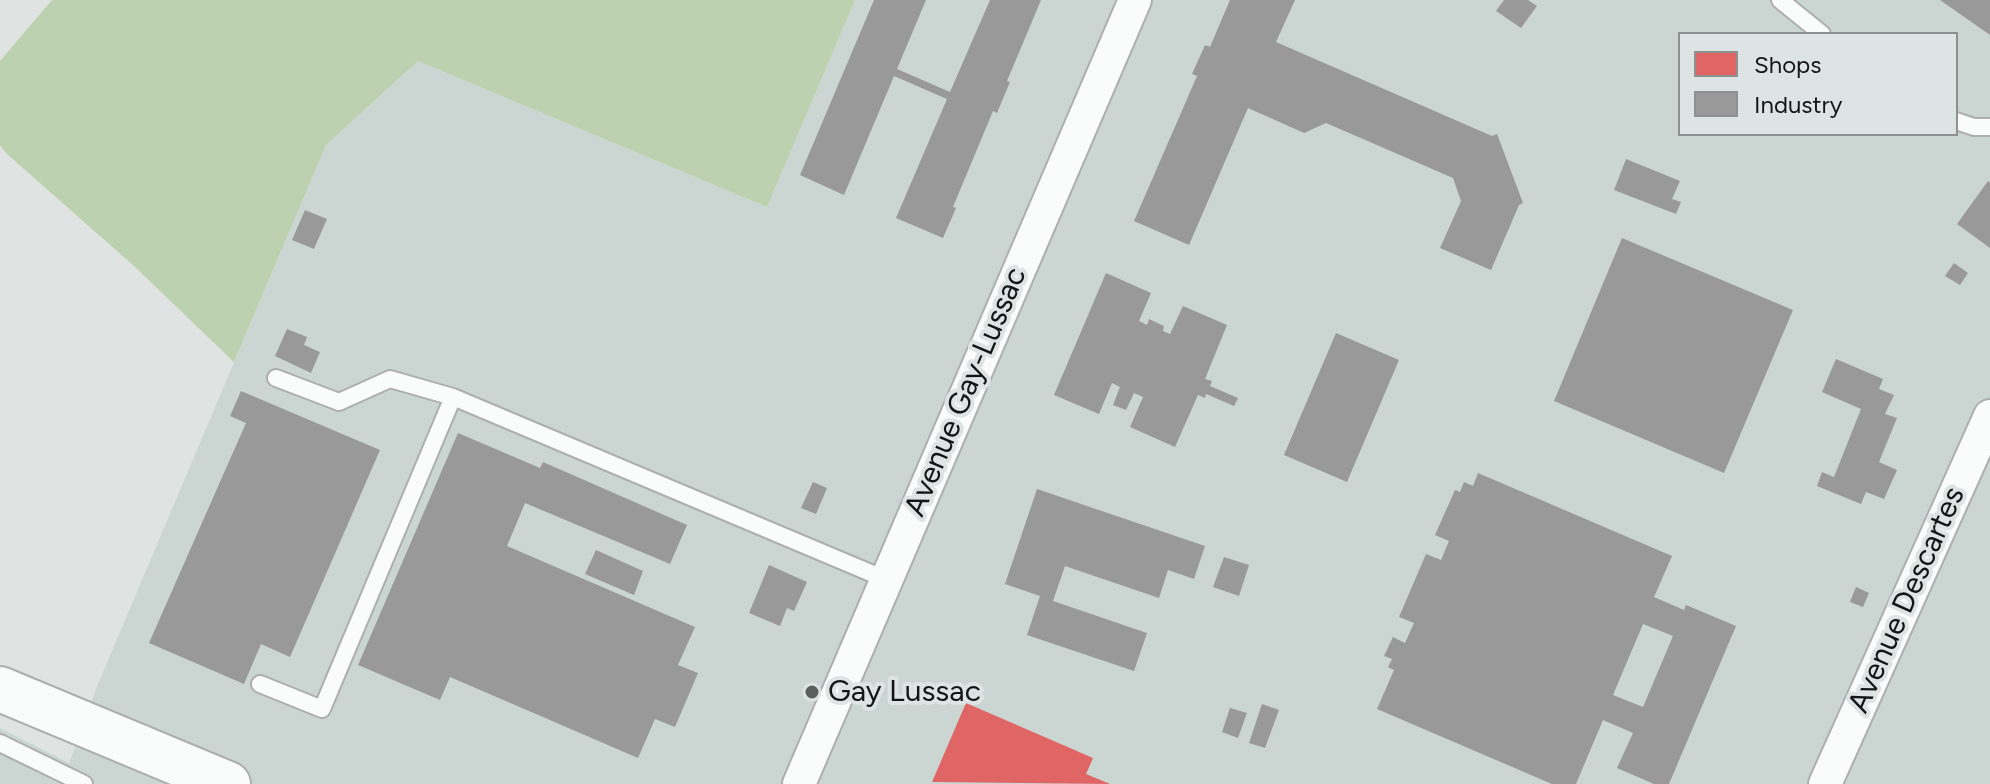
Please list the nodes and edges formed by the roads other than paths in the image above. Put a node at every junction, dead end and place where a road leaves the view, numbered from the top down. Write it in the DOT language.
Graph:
graph roads {
  1 [pos="1135,0"];
  2 [pos="1780,0"];
  3 [pos="1820,32"];
  4 [pos="1958,122"];
  5 [pos="1990,127"];
  6 [pos="276,378"];
  7 [pos="453,397"];
  8 [pos="1990,416"];
  9 [pos="885,579"];
  10 [pos="260,684"];
  11 [pos="0,689"];
  12 [pos="0,743"];
  13 [pos="84,784"];
  14 [pos="228,784"];
  15 [pos="799,784"];
  16 [pos="1825,784"];
  1 -- 9 [label="street, Avenue Gay-Lussac"];
  2 -- 3 [label="lane"];
  4 -- 5 [label="lane"];
  6 -- 7 [label="lane"];
  7 -- 9 [label="lane"];
  7 -- 10 [label="lane"];
  8 -- 16 [label="street, Avenue Descartes"];
  9 -- 15 [label="street, Avenue Gay-Lussac"];
  11 -- 14 [label="main road"];
  12 -- 13 [label="lane"];
}
